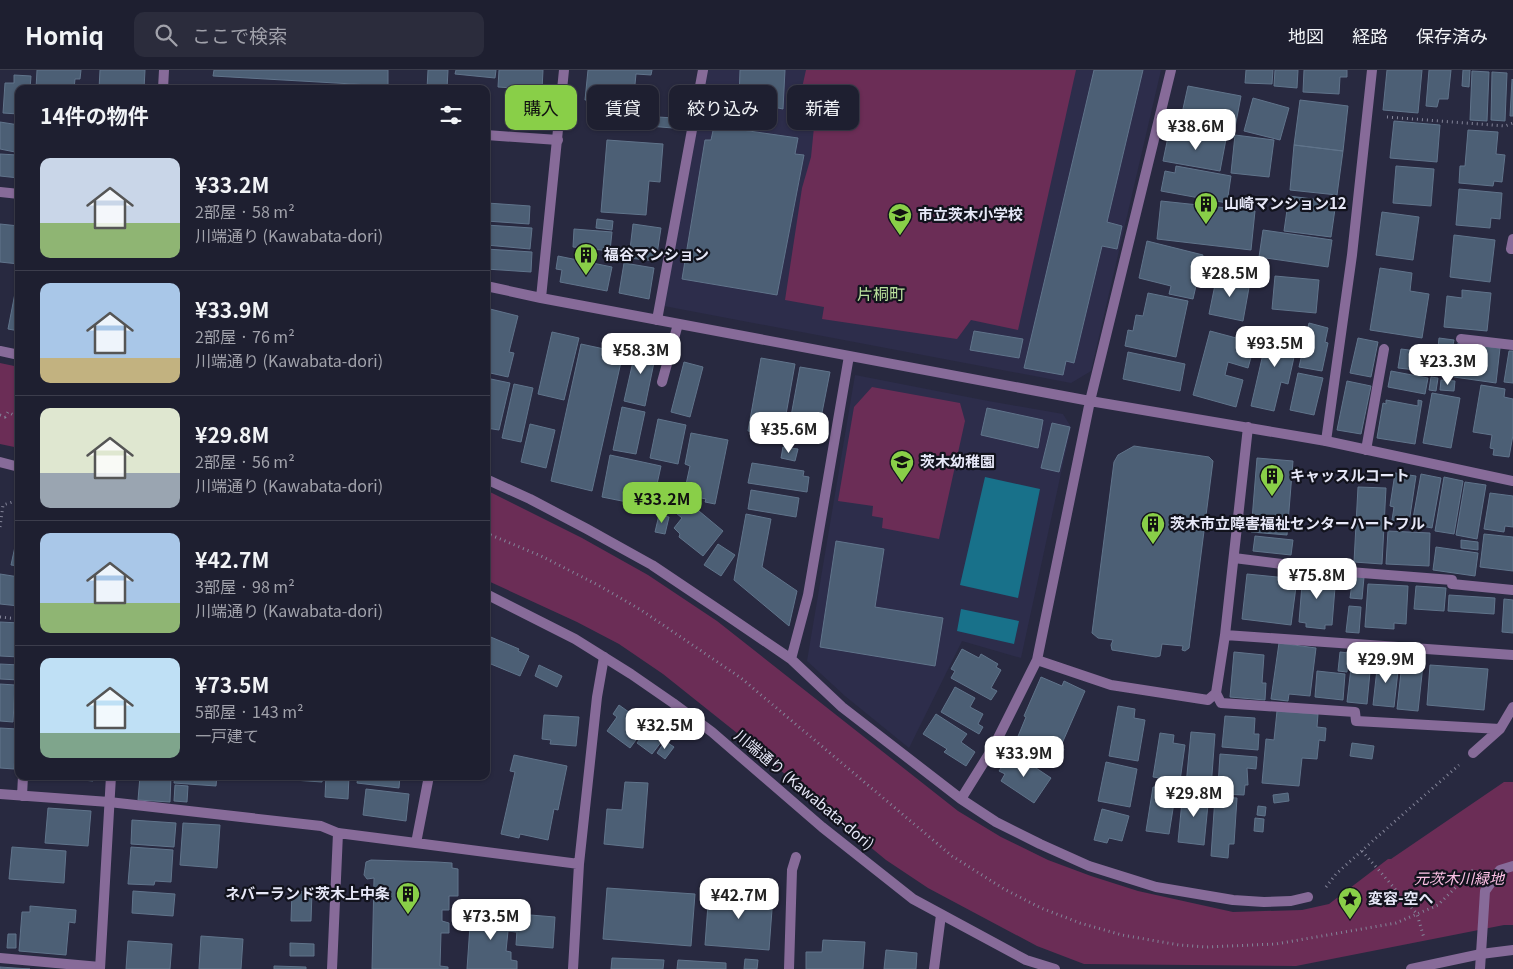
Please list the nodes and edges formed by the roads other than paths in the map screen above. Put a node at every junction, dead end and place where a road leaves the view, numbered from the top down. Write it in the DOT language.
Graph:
graph roads {
  1 [pos="164,70"];
  2 [pos="564,70"];
  3 [pos="703,70"];
  4 [pos="1171,70"];
  5 [pos="1372,70"];
  6 [pos="163,85"];
  7 [pos="490,135"];
  8 [pos="558,140"];
  9 [pos="0,192"];
  10 [pos="15,194"];
  11 [pos="1513,239"];
  12 [pos="1513,249"];
  13 [pos="490,287"];
  14 [pos="541,298"];
  15 [pos="657,320"];
  16 [pos="678,324"];
  17 [pos="1461,339"];
  18 [pos="1513,345"];
  19 [pos="1384,349"];
  20 [pos="0,351"];
  21 [pos="15,354"];
  22 [pos="849,356"];
  23 [pos="662,382"];
  24 [pos="1090,400"];
  25 [pos="1248,427"];
  26 [pos="1326,441"];
  27 [pos="1366,450"];
  28 [pos="0,462"];
  29 [pos="15,466"];
  30 [pos="490,481"];
  31 [pos="1513,481"];
  32 [pos="1234,558"];
  33 [pos="1513,590"];
  34 [pos="490,596"];
  35 [pos="1225,635"];
  36 [pos="1513,655"];
  37 [pos="604,657"];
  38 [pos="791,659"];
  39 [pos="1037,660"];
  40 [pos="1216,693"];
  41 [pos="1513,707"];
  42 [pos="1500,729"];
  43 [pos="1473,753"];
  44 [pos="24,780"];
  45 [pos="111,780"];
  46 [pos="428,780"];
  47 [pos="0,794"];
  48 [pos="22,796"];
  49 [pos="960,799"];
  50 [pos="109,802"];
  51 [pos="338,833"];
  52 [pos="416,843"];
  53 [pos="796,857"];
  54 [pos="579,864"];
  55 [pos="1513,866"];
  56 [pos="1308,897"];
  57 [pos="942,914"];
  58 [pos="1513,950"];
  59 [pos="1481,954"];
  60 [pos="0,958"];
  61 [pos="1025,965"];
  62 [pos="100,968"];
  63 [pos="332,969"];
  64 [pos="573,969"];
  65 [pos="789,969"];
  66 [pos="934,969"];
  67 [pos="1055,969"];
  68 [pos="1412,969"];
  69 [pos="1480,969"];
  1 -- 6 [label="street"];
  2 -- 8 [label="street"];
  3 -- 15 [label="street"];
  4 -- 24 [label="street"];
  5 -- 26 [label="street"];
  7 -- 8 [label="street"];
  8 -- 14 [label="street"];
  9 -- 10 [label="street"];
  11 -- 12 [label="street"];
  13 -- 14 [label="street"];
  14 -- 15 [label="street"];
  15 -- 16 [label="street"];
  16 -- 22 [label="street"];
  16 -- 23 [label="street"];
  17 -- 18 [label="street"];
  19 -- 27 [label="street"];
  20 -- 21 [label="street"];
  22 -- 24 [label="street"];
  22 -- 38 [label="street"];
  24 -- 25 [label="street"];
  24 -- 39 [label="street"];
  25 -- 26 [label="street"];
  25 -- 32 [label="street"];
  26 -- 27 [label="street"];
  27 -- 31 [label="street"];
  28 -- 29 [label="street"];
  30 -- 38 [label="street"];
  32 -- 33 [label="street"];
  32 -- 35 [label="street"];
  34 -- 37 [label="street, 川端通り (Kawabata-dori)"];
  35 -- 36 [label="street"];
  35 -- 40 [label="street"];
  37 -- 54 [label="street"];
  37 -- 57 [label="street, 川端通り (Kawabata-dori)"];
  38 -- 49 [label="street"];
  39 -- 40 [label="street"];
  39 -- 49 [label="street"];
  40 -- 42 [label="street"];
  41 -- 42 [label="street"];
  42 -- 43 [label="street"];
  44 -- 48 [label="street"];
  45 -- 50 [label="street"];
  46 -- 52 [label="street"];
  47 -- 48 [label="street"];
  48 -- 50 [label="street"];
  49 -- 56 [label="street"];
  50 -- 51 [label="street"];
  50 -- 62 [label="street"];
  51 -- 52 [label="street"];
  51 -- 63 [label="street"];
  52 -- 54 [label="street"];
  53 -- 65 [label="street"];
  54 -- 64 [label="street"];
  55 -- 59 [label="street"];
  57 -- 61 [label="street, 川端通り (Kawabata-dori)"];
  57 -- 66 [label="street"];
  58 -- 59 [label="street"];
  59 -- 68 [label="street"];
  59 -- 69 [label="street"];
  60 -- 62 [label="street"];
  61 -- 67 [label="street, 川端通り (Kawabata-dori)"];
}
